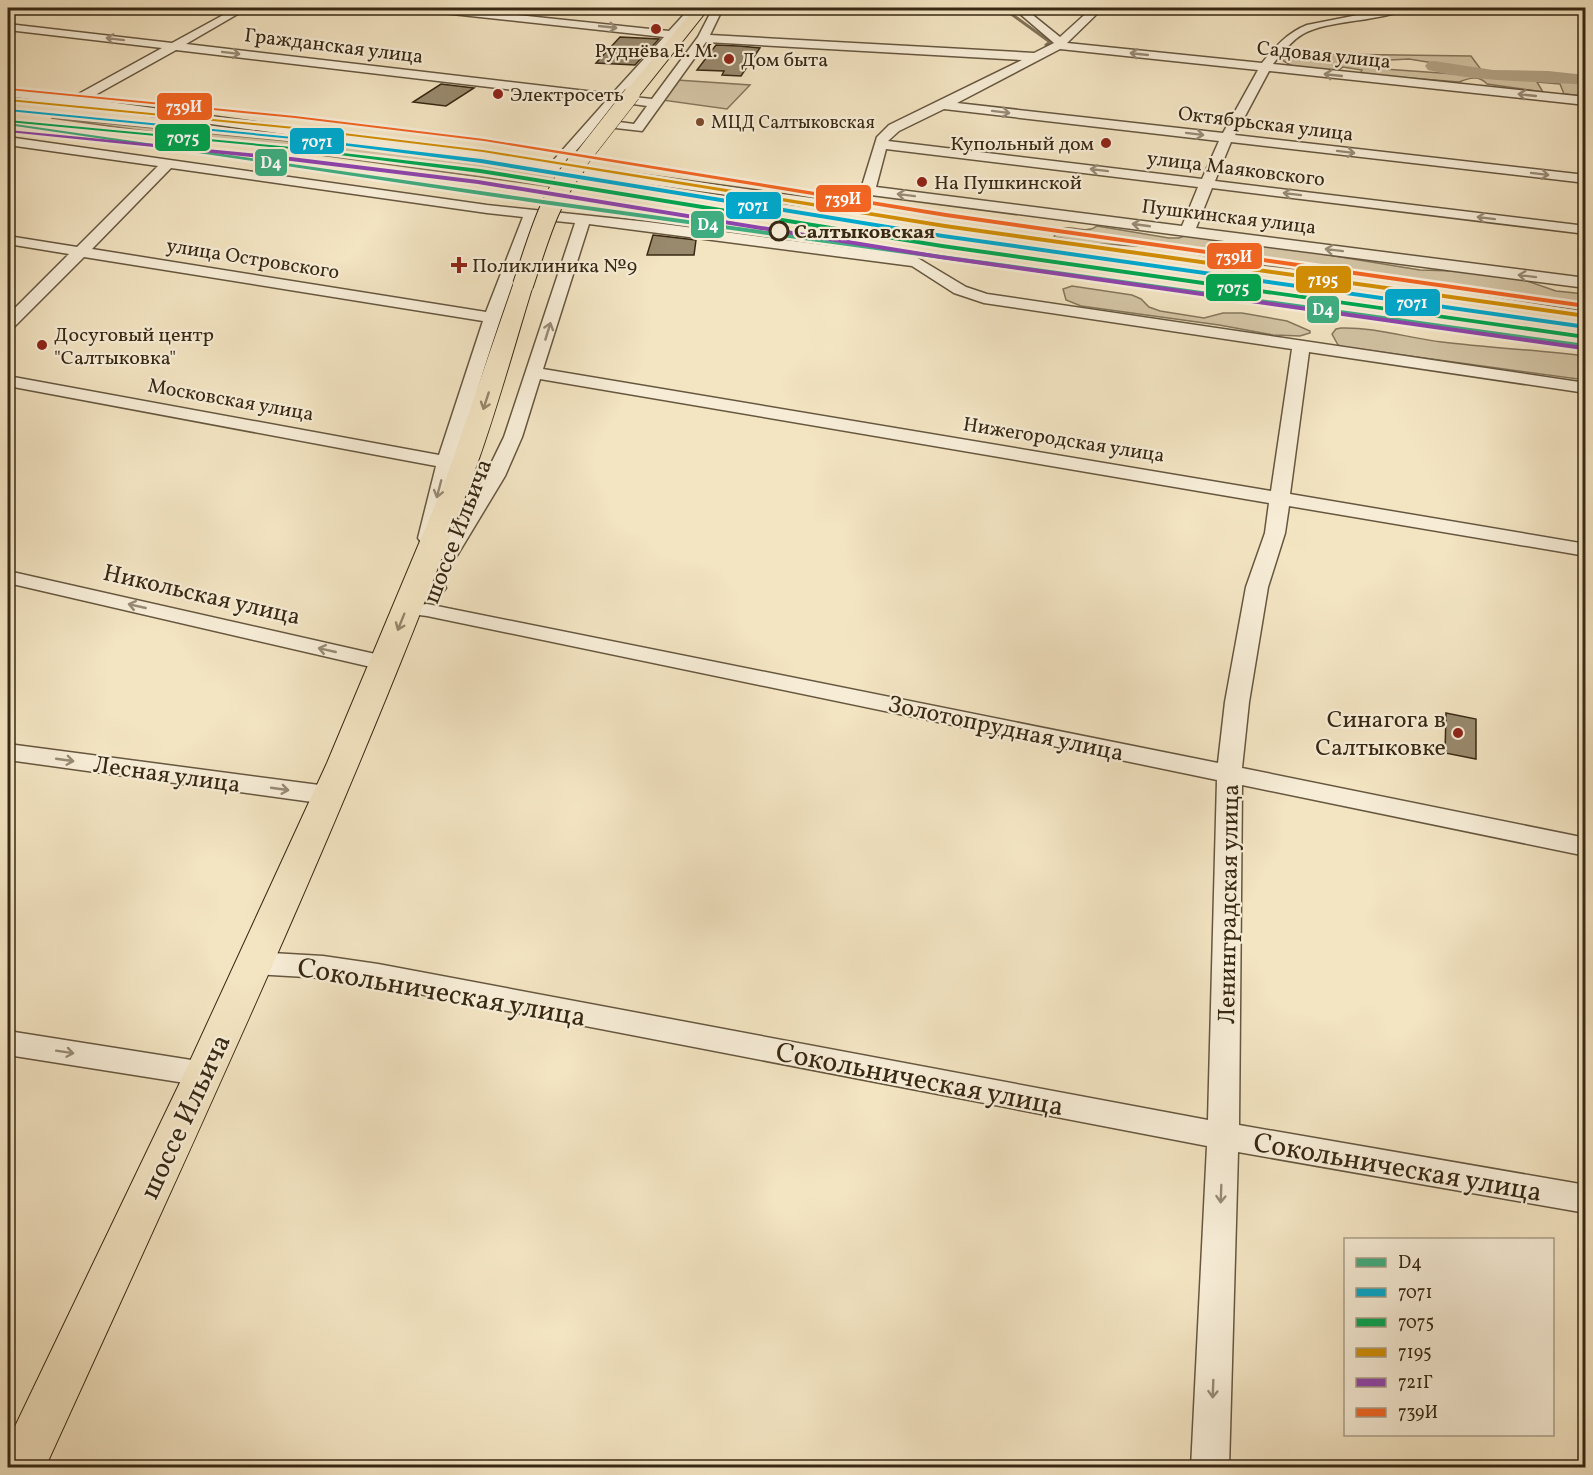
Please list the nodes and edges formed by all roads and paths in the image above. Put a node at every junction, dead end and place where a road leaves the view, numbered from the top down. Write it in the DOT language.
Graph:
graph roads {
  1 [pos="243,8"];
  2 [pos="424,8"];
  3 [pos="695,8"];
  4 [pos="702,8"];
  5 [pos="712,8"];
  6 [pos="718,8"];
  7 [pos="1018,8"];
  8 [pos="1098,8"];
  9 [pos="1401,8"];
  10 [pos="8,27"];
  11 [pos="1044,29"];
  12 [pos="1075,30"];
  13 [pos="670,34"];
  14 [pos="703,38"];
  15 [pos="1059,43"];
  16 [pos="173,46"];
  17 [pos="1035,57"];
  18 [pos="1266,68"];
  19 [pos="8,92"];
  20 [pos="637,98"];
  21 [pos="1586,100"];
  22 [pos="74,102"];
  23 [pos="943,105"];
  24 [pos="594,122"];
  25 [pos="580,138"];
  26 [pos="1226,138"];
  27 [pos="8,141"];
  28 [pos="881,144"];
  29 [pos="169,164"];
  30 [pos="554,168"];
  31 [pos="578,171"];
  32 [pos="1586,179"];
  33 [pos="1206,184"];
  34 [pos="868,190"];
  35 [pos="531,214"];
  36 [pos="583,220"];
  37 [pos="1586,230"];
  38 [pos="1187,231"];
  39 [pos="565,236"];
  40 [pos="8,240"];
  41 [pos="520,241"];
  42 [pos="81,251"];
  43 [pos="1586,283"];
  44 [pos="531,285"];
  45 [pos="492,318"];
  46 [pos="8,324"];
  47 [pos="1301,346"];
  48 [pos="535,373"];
  49 [pos="8,381"];
  50 [pos="1586,388"];
  51 [pos="447,462"];
  52 [pos="1281,498"];
  53 [pos="1586,550"];
  54 [pos="448,555"];
  55 [pos="8,577"];
  56 [pos="424,589"];
  57 [pos="384,663"];
  58 [pos="8,752"];
  59 [pos="1230,774"];
  60 [pos="335,779"];
  61 [pos="1586,848"];
  62 [pos="254,963"];
  63 [pos="8,1043"];
  64 [pos="204,1074"];
  65 [pos="1223,1136"];
  66 [pos="1586,1199"];
  67 [pos="52,1402"];
  68 [pos="8,1448"];
  69 [pos="20,1467"];
  70 [pos="1210,1467"];
  1 -- 16 [label="street"];
  2 -- 13 [label="street, one-way"];
  3 -- 13 [label="street"];
  4 -- 20 [label="main road"];
  5 -- 20 [label="main road"];
  6 -- 14 [label="street"];
  7 -- 11 [label="street"];
  8 -- 12 [label="street"];
  9 -- 18 [label="street"];
  16 -- 10 [label="street, Гражданская улица, one-way"];
  11 -- 12 [label="street"];
  11 -- 15 [label="street"];
  12 -- 15 [label="street"];
  13 -- 20 [label="street"];
  14 -- 17 [label="street"];
  14 -- 20 [label="street"];
  15 -- 17 [label="street"];
  18 -- 15 [label="street, Садовая улица, one-way"];
  16 -- 20 [label="street, Гражданская улица, one-way"];
  16 -- 22 [label="street"];
  17 -- 23 [label="street"];
  21 -- 18 [label="street, Садовая улица, one-way"];
  18 -- 26 [label="street"];
  19 -- 22 [label="street"];
  20 -- 24 [label="street"];
  20 -- 24 [label="street"];
  20 -- 44 [label="main road"];
  22 -- 30 [label="street"];
  23 -- 26 [label="street, Октябрьская улица, one-way"];
  23 -- 28 [label="street"];
  24 -- 25 [label="street"];
  25 -- 30 [label="street"];
  25 -- 31 [label="street"];
  26 -- 32 [label="street, Октябрьская улица, one-way"];
  26 -- 33 [label="street"];
  27 -- 29 [label="street"];
  33 -- 28 [label="street, улица Маяковского, one-way"];
  28 -- 34 [label="street"];
  29 -- 35 [label="street"];
  29 -- 42 [label="street"];
  30 -- 31 [label="street"];
  31 -- 34 [label="street"];
  37 -- 33 [label="street, улица Маяковского, one-way"];
  33 -- 38 [label="street"];
  38 -- 34 [label="street, Пушкинская улица, one-way"];
  35 -- 36 [label="street"];
  35 -- 41 [label="street"];
  36 -- 39 [label="street"];
  36 -- 47 [label="street"];
  43 -- 38 [label="street, Пушкинская улица, one-way"];
  39 -- 41 [label="street"];
  48 -- 39 [label="street, one-way"];
  40 -- 42 [label="street, улица Островского"];
  41 -- 45 [label="street"];
  42 -- 45 [label="street, улица Островского"];
  42 -- 46 [label="street"];
  44 -- 54 [label="main road, шоссе Ильича"];
  44 -- 56 [label="main road, шоссе Ильича, one-way"];
  45 -- 51 [label="street"];
  47 -- 50 [label="street"];
  47 -- 52 [label="street, Ленинградская улица"];
  48 -- 52 [label="street, Нижегородская улица"];
  48 -- 54 [label="street"];
  49 -- 51 [label="street, Московская улица"];
  51 -- 56 [label="street, one-way"];
  52 -- 53 [label="street, Нижегородская улица"];
  52 -- 59 [label="street, Ленинградская улица"];
  54 -- 56 [label="main road, шоссе Ильича"];
  57 -- 55 [label="street, Никольская улица, one-way"];
  56 -- 57 [label="main road, шоссе Ильича, one-way"];
  56 -- 59 [label="street, Золотопрудная улица"];
  56 -- 60 [label="main road, шоссе Ильича"];
  57 -- 60 [label="main road, шоссе Ильича"];
  58 -- 60 [label="street, Лесная улица, one-way"];
  59 -- 61 [label="street, Золотопрудная улица"];
  59 -- 65 [label="street, Ленинградская улица"];
  60 -- 62 [label="main road, шоссе Ильича"];
  62 -- 64 [label="main road, шоссе Ильича"];
  62 -- 65 [label="street, Сокольническая улица"];
  63 -- 64 [label="street, one-way"];
  64 -- 67 [label="main road, шоссе Ильича"];
  65 -- 66 [label="street, Сокольническая улица"];
  65 -- 70 [label="street, Ленинградская улица, one-way"];
  67 -- 68 [label="main road"];
  67 -- 69 [label="main road, шоссе Ильича"];
}
